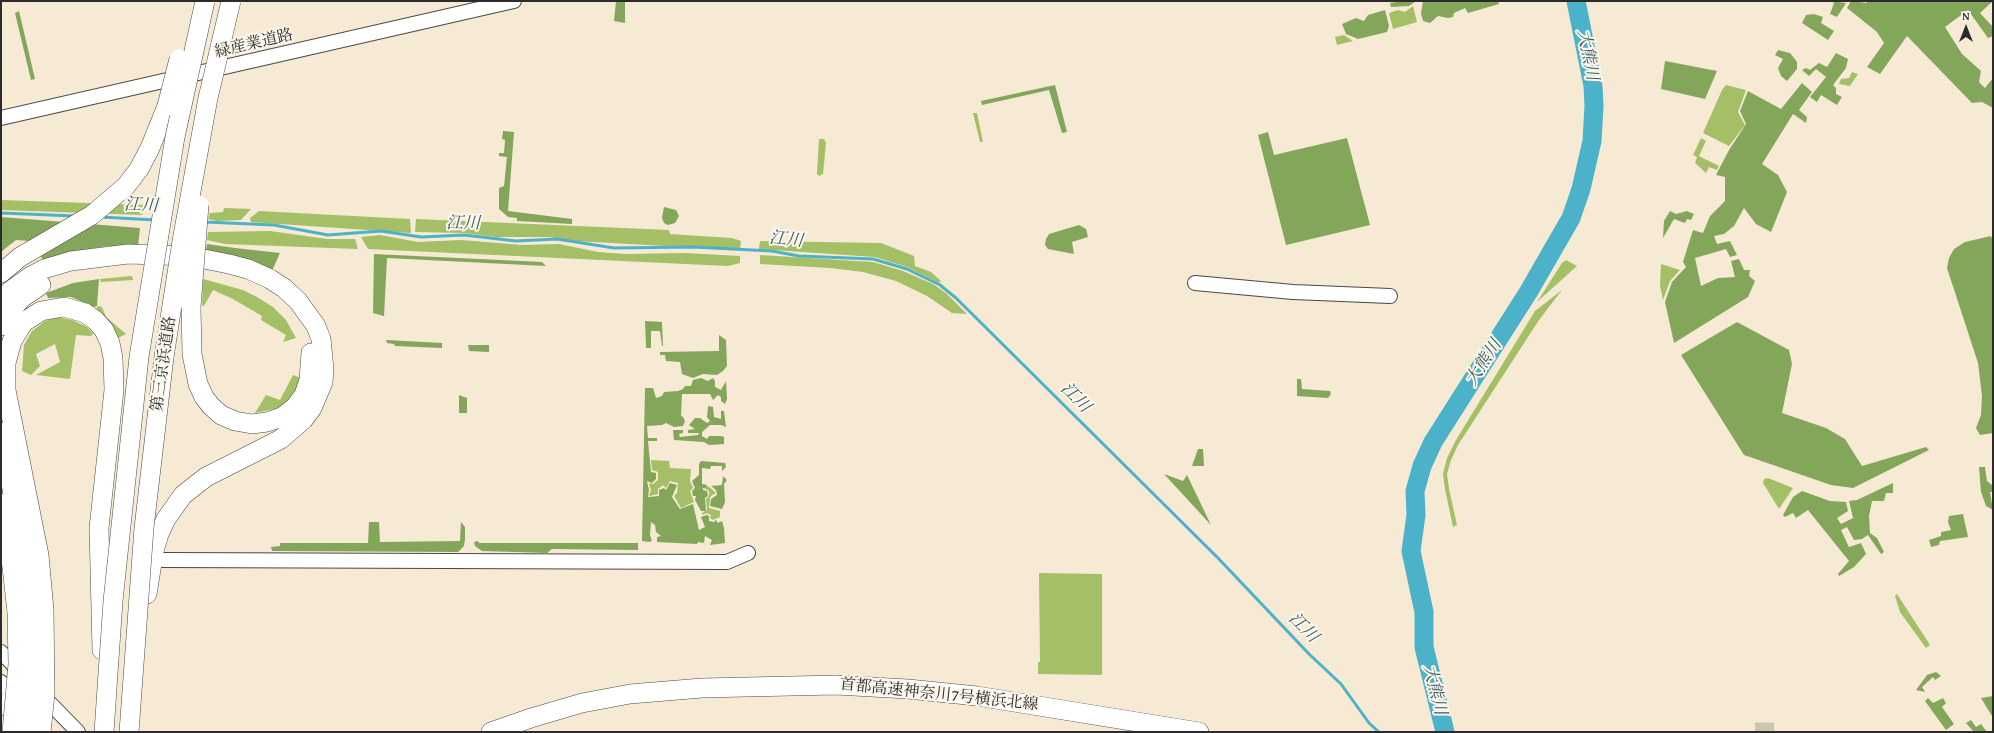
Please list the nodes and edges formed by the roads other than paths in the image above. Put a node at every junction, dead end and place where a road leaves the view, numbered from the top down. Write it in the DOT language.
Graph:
graph roads {
  1 [pos="194,1"];
  2 [pos="205,1"];
  3 [pos="231,1"];
  4 [pos="514,1"];
  5 [pos="208,98"];
  6 [pos="1,118"];
  7 [pos="1,273"];
  8 [pos="1195,283"];
  9 [pos="266,284"];
  10 [pos="1390,296"];
  11 [pos="1,301"];
  12 [pos="1,326"];
  13 [pos="1,432"];
  14 [pos="1,503"];
  15 [pos="748,553"];
  16 [pos="164,560"];
  17 [pos="31,611"];
  18 [pos="1,652"];
  19 [pos="1,682"];
  20 [pos="1,703"];
  21 [pos="560,712"];
  22 [pos="1,730"];
  23 [pos="6,732"];
  24 [pos="12,732"];
  25 [pos="27,732"];
  26 [pos="41,732"];
  27 [pos="49,732"];
  28 [pos="78,732"];
  29 [pos="104,732"];
  30 [pos="129,732"];
  31 [pos="491,732"];
  32 [pos="503,732"];
  33 [pos="517,732"];
  34 [pos="1174,732"];
  35 [pos="1199,732"];
  1 -- 7 [label="highway, bridge"];
  2 -- 29 [label="highway, 第三京浜道路, bridge"];
  3 -- 5 [label="highway, 第三京浜道路, bridge"];
  4 -- 6 [label="street, 緑産業道路"];
  5 -- 9 [label="highway, bridge"];
  5 -- 30 [label="highway, 第三京浜道路, bridge"];
  8 -- 10 [label="street"];
  9 -- 11 [label="highway"];
  9 -- 12 [label="highway"];
  9 -- 30 [label="highway, bridge"];
  13 -- 17 [label="highway"];
  14 -- 17 [label="highway"];
  15 -- 16 [label="street"];
  17 -- 24 [label="highway, bridge"];
  17 -- 25 [label="highway, bridge"];
  17 -- 26 [label="highway, bridge"];
  17 -- 29 [label="highway, bridge"];
  18 -- 28 [label="street"];
  19 -- 27 [label="street"];
  20 -- 27 [label="highway"];
  21 -- 31 [label="highway"];
  21 -- 32 [label="highway"];
  21 -- 33 [label="highway"];
  21 -- 34 [label="highway, 首都高速神奈川7号横浜北線"];
  21 -- 35 [label="highway, 首都高速神奈川7号横浜北線"];
  22 -- 23 [label="highway"];
}
